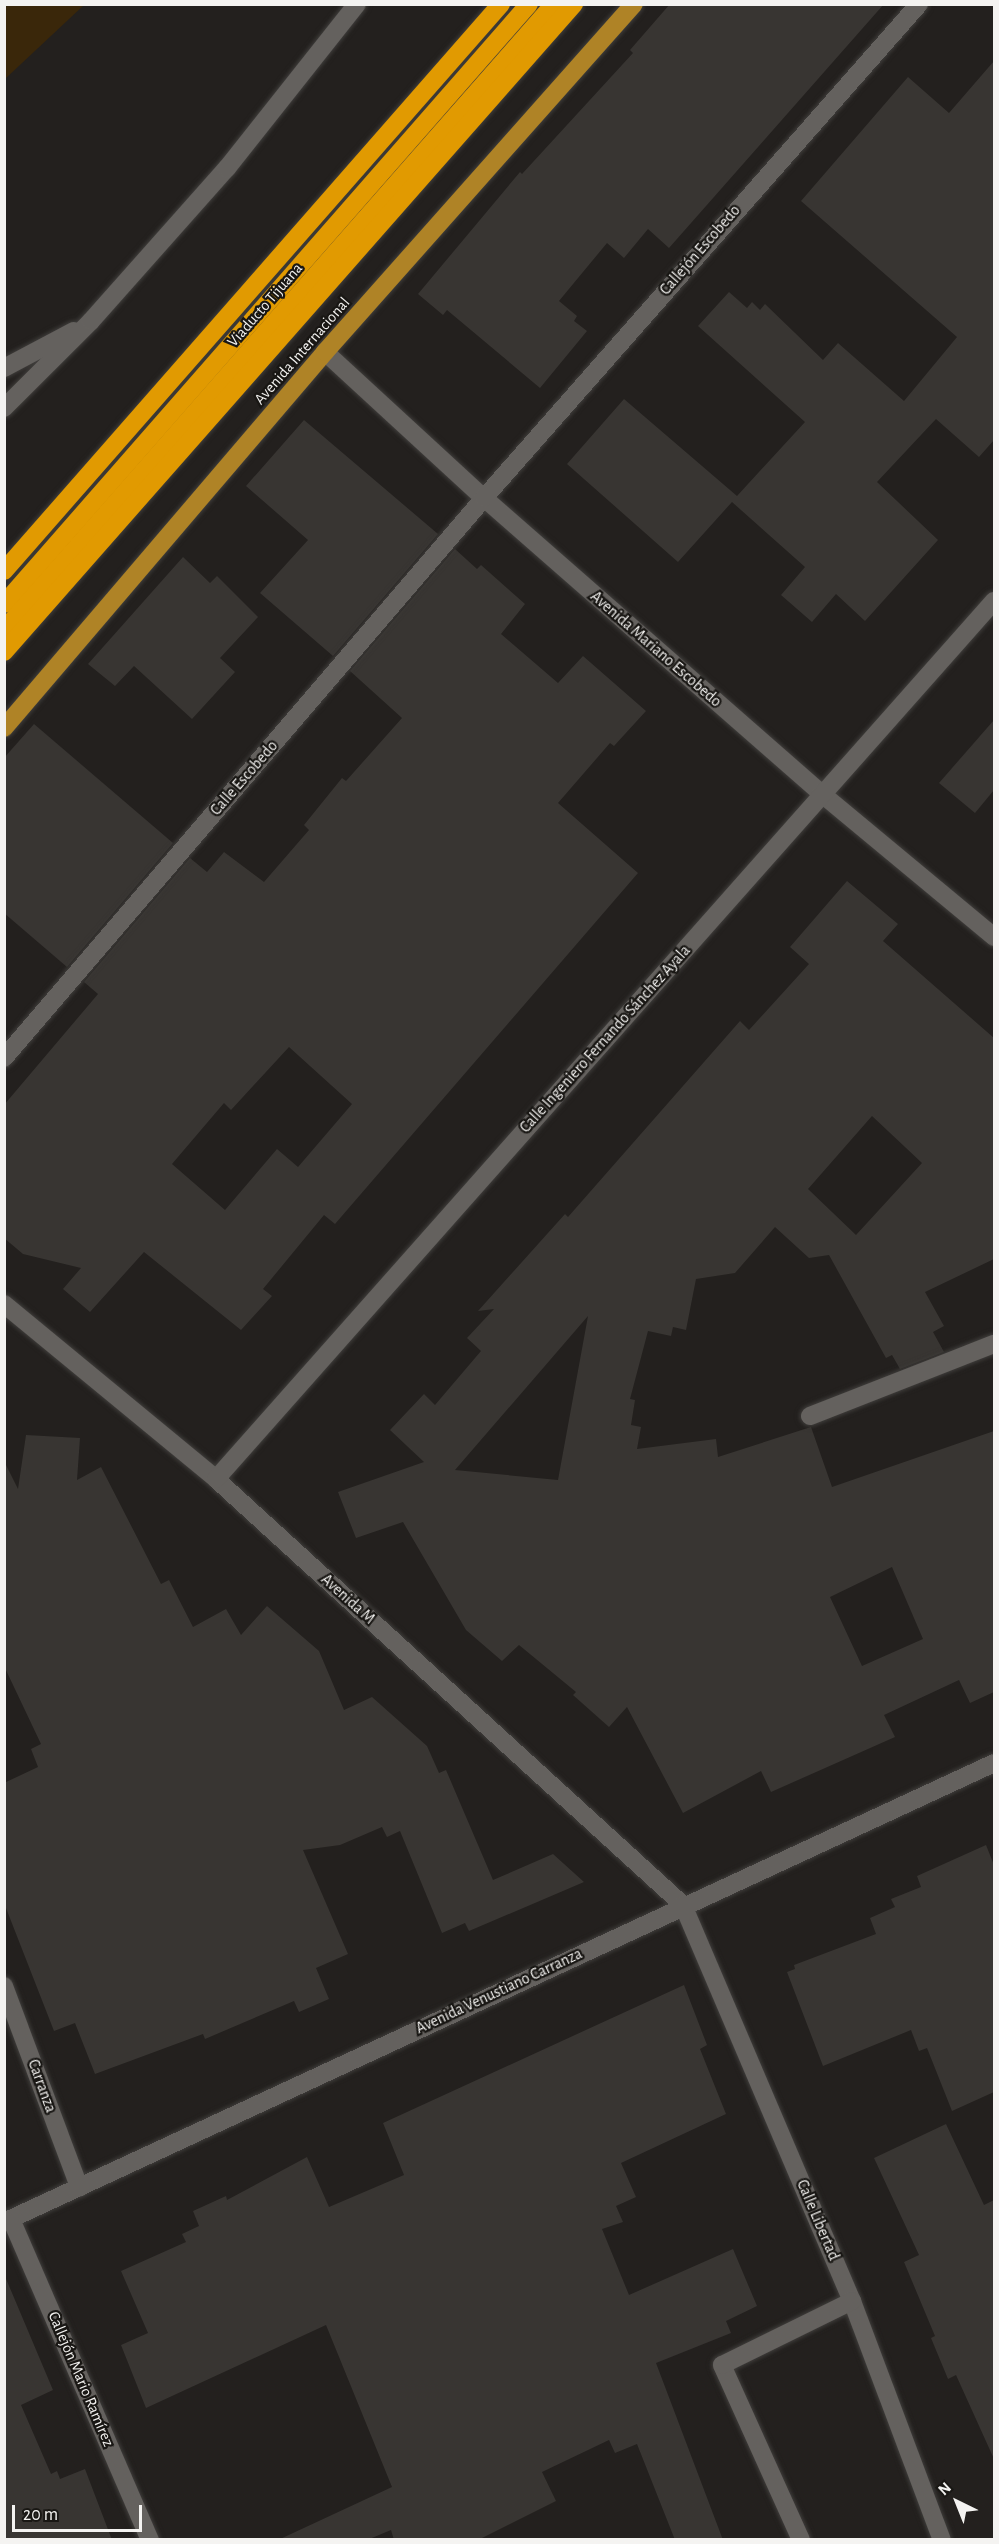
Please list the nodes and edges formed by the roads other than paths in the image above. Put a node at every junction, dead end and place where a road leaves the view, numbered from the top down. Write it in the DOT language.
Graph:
graph roads {
  1 [pos="357,4"];
  2 [pos="501,4"];
  3 [pos="529,4"];
  4 [pos="554,4"];
  5 [pos="574,4"];
  6 [pos="634,4"];
  7 [pos="919,4"];
  8 [pos="91,321"];
  9 [pos="326,352"];
  10 [pos="4,368"];
  11 [pos="4,408"];
  12 [pos="484,498"];
  13 [pos="4,571"];
  14 [pos="994,600"];
  15 [pos="4,604"];
  16 [pos="4,630"];
  17 [pos="4,652"];
  18 [pos="4,728"];
  19 [pos="822,794"];
  20 [pos="994,937"];
  21 [pos="4,1058"];
  22 [pos="4,1304"];
  23 [pos="994,1344"];
  24 [pos="810,1416"];
  25 [pos="216,1479"];
  26 [pos="994,1763"];
  27 [pos="683,1905"];
  28 [pos="4,1986"];
  29 [pos="79,2187"];
  30 [pos="8,2221"];
  31 [pos="852,2301"];
  32 [pos="150,2540"];
  33 [pos="801,2540"];
  34 [pos="942,2540"];
  1 -- 8 [label="street"];
  2 -- 13 [label="highway"];
  3 -- 15 [label="highway, Viaducto Tijuana"];
  4 -- 16 [label="highway, Viaducto Tijuana"];
  5 -- 17 [label="highway, Avenida Internacional"];
  6 -- 9 [label="main road, Avenida Internacional"];
  7 -- 12 [label="street, Callejón Escobedo"];
  8 -- 10 [label="street"];
  8 -- 11 [label="street"];
  9 -- 12 [label="street, Avenida Mariano Escobedo"];
  9 -- 18 [label="main road, Avenida Internacional"];
  12 -- 19 [label="street, Avenida Mariano Escobedo"];
  12 -- 21 [label="street, Calle Escobedo"];
  14 -- 19 [label="street, Calle Ingeniero Fernando Sánchez Ayala"];
  19 -- 20 [label="street, Avenida Mariano Escobedo"];
  19 -- 25 [label="street, Calle Ingeniero Fernando Sánchez Ayala"];
  22 -- 25 [label="street, Avenida M"];
  23 -- 24 [label="street"];
  25 -- 27 [label="street, Avenida M"];
  26 -- 27 [label="street, Avenida Venustiano Carranza"];
  27 -- 29 [label="street, Avenida Venustiano Carranza"];
  27 -- 31 [label="street, Calle Libertad"];
  28 -- 29 [label="street, Carranza"];
  29 -- 30 [label="street, Avenida Venustiano Carranza"];
  30 -- 32 [label="street, Callejón Mario Ramírez"];
  31 -- 33 [label="street"];
  31 -- 34 [label="street, Calle Libertad"];
}
